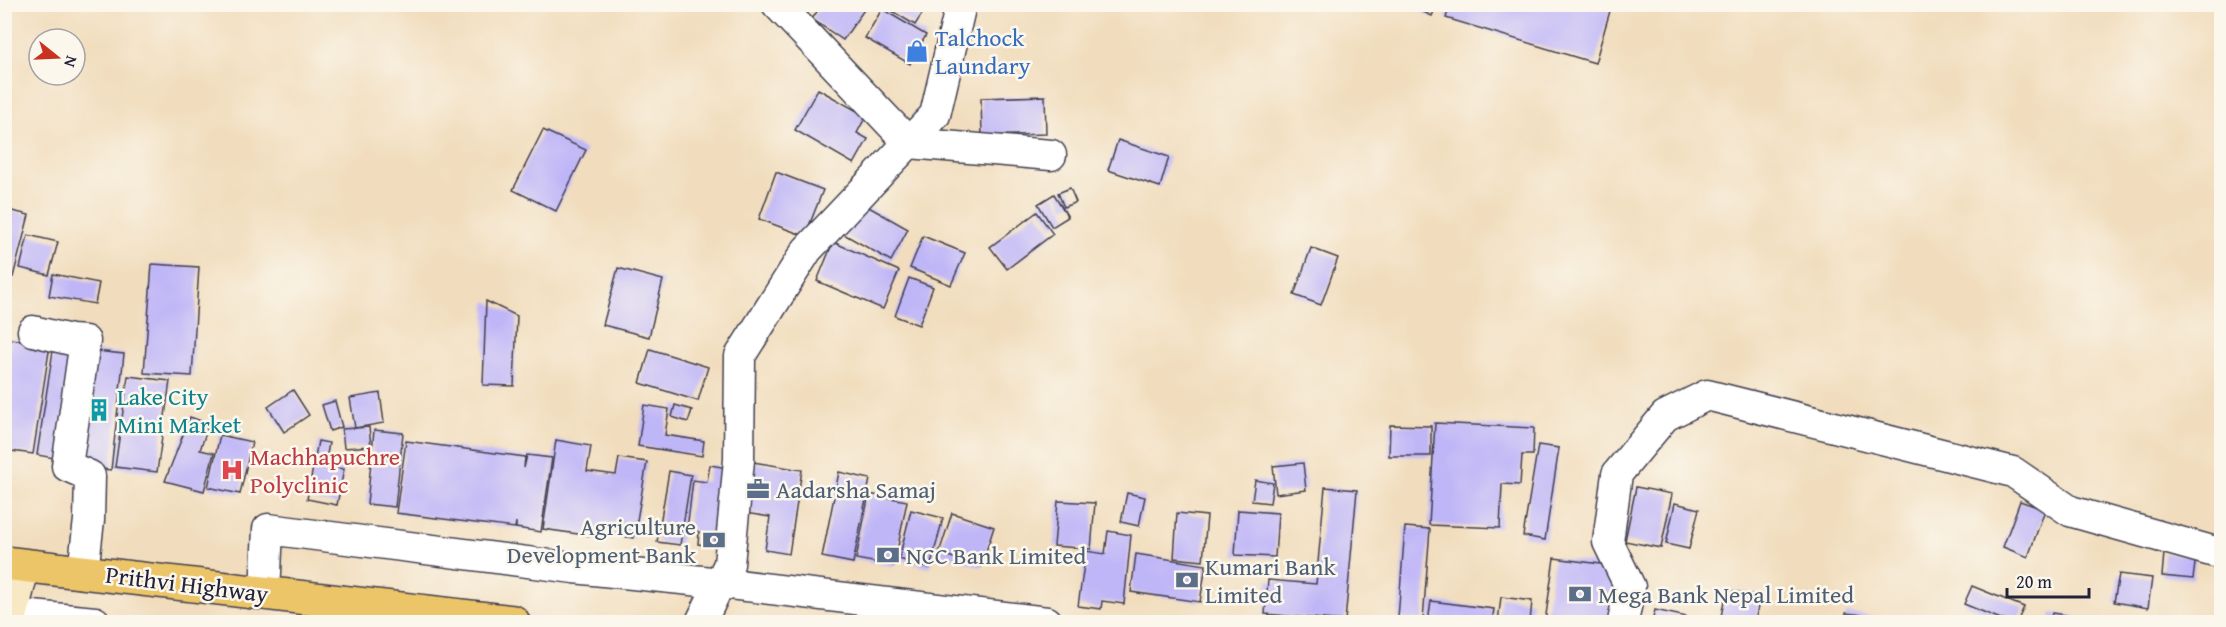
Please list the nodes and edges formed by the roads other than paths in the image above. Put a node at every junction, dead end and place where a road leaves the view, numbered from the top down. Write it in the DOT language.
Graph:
graph roads {
  1 [pos="777,4"];
  2 [pos="961,4"];
  3 [pos="909,143"];
  4 [pos="1051,155"];
  5 [pos="33,331"];
  6 [pos="2222,554"];
  7 [pos="14,565"];
  8 [pos="83,572"];
  9 [pos="721,582"];
  10 [pos="266,593"];
  11 [pos="10,618"];
  12 [pos="95,622"];
  13 [pos="513,622"];
  14 [pos="701,622"];
  15 [pos="1047,622"];
  16 [pos="1623,622"];
  1 -- 3 [label="street"];
  2 -- 3 [label="street"];
  3 -- 4 [label="street"];
  3 -- 9 [label="street"];
  5 -- 8 [label="street"];
  6 -- 16 [label="street"];
  7 -- 8 [label="highway, Prithvi Highway"];
  7 -- 11 [label="main road"];
  8 -- 10 [label="highway, Prithvi Highway"];
  9 -- 10 [label="street"];
  9 -- 14 [label="street"];
  9 -- 15 [label="street"];
  10 -- 13 [label="highway, Prithvi Highway"];
  11 -- 12 [label="street"];
}
